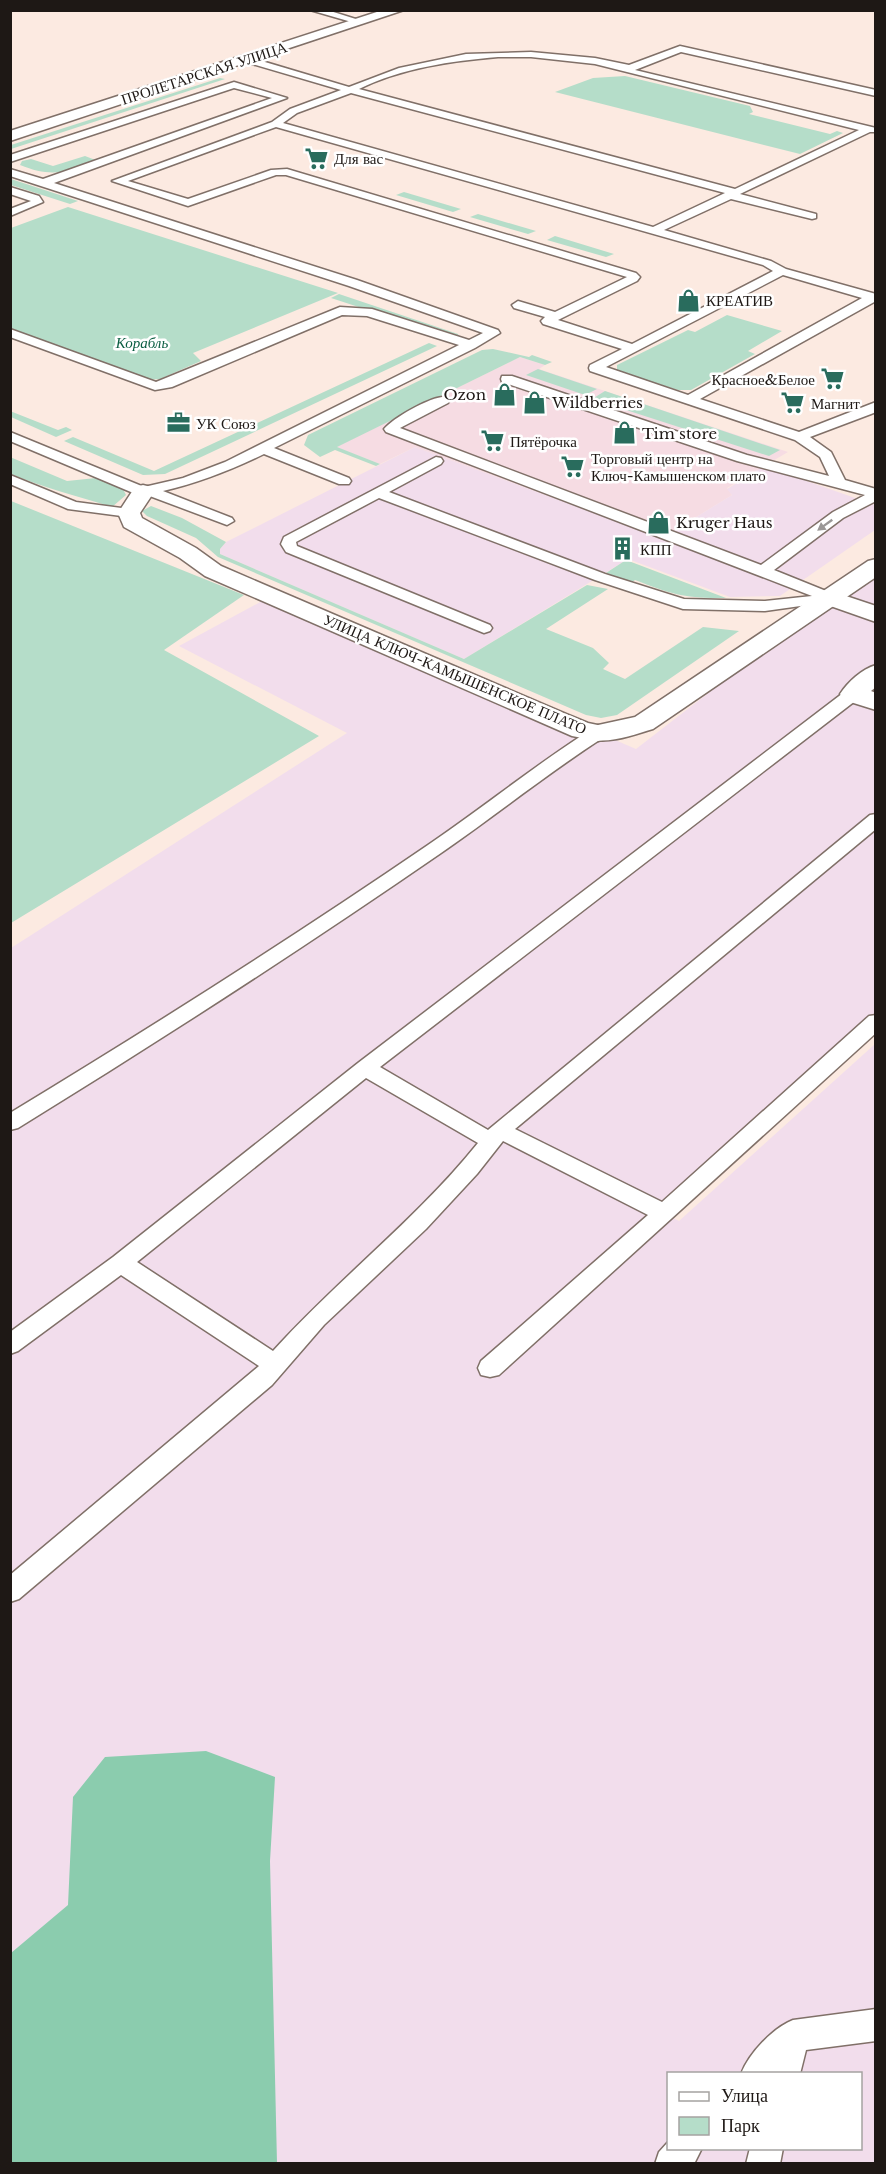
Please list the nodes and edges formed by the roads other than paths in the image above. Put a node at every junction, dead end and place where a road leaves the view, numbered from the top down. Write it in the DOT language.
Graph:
graph roads {
  1 [pos="314,10"];
  2 [pos="398,10"];
  3 [pos="355,20"];
  4 [pos="245,59"];
  5 [pos="628,68"];
  6 [pos="350,90"];
  7 [pos="876,93"];
  8 [pos="276,124"];
  9 [pos="872,130"];
  10 [pos="10,136"];
  11 [pos="10,159"];
  12 [pos="10,172"];
  13 [pos="43,183"];
  14 [pos="10,190"];
  15 [pos="732,193"];
  16 [pos="10,213"];
  17 [pos="812,216"];
  18 [pos="654,231"];
  19 [pos="782,271"];
  20 [pos="817,281"];
  21 [pos="802,288"];
  22 [pos="874,297"];
  23 [pos="518,305"];
  24 [pos="555,316"];
  25 [pos="10,333"];
  26 [pos="471,345"];
  27 [pos="631,348"];
  28 [pos="507,379"];
  29 [pos="444,400"];
  30 [pos="688,400"];
  31 [pos="876,406"];
  32 [pos="10,436"];
  33 [pos="800,437"];
  34 [pos="262,448"];
  35 [pos="436,461"];
  36 [pos="10,479"];
  37 [pos="344,481"];
  38 [pos="839,483"];
  39 [pos="146,491"];
  40 [pos="378,493"];
  41 [pos="876,495"];
  42 [pos="129,513"];
  43 [pos="227,521"];
  44 [pos="876,566"];
  45 [pos="763,571"];
  46 [pos="831,598"];
  47 [pos="876,615"];
  48 [pos="484,628"];
  49 [pos="876,673"];
  50 [pos="864,698"];
  51 [pos="598,733"];
  52 [pos="876,819"];
  53 [pos="876,1021"];
  54 [pos="365,1068"];
  55 [pos="10,1123"];
  56 [pos="495,1135"];
  57 [pos="664,1213"];
  58 [pos="122,1263"];
  59 [pos="10,1345"];
  60 [pos="275,1365"];
  61 [pos="490,1368"];
  62 [pos="10,1591"];
  63 [pos="876,2025"];
  64 [pos="793,2036"];
  65 [pos="759,2072"];
  66 [pos="784,2072"];
  67 [pos="684,2150"];
  68 [pos="671,2163"];
  1 -- 3 [label="lane"];
  2 -- 4 [label="street, ПРОЛЕТАРСКАЯ УЛИЦА"];
  4 -- 6 [label="lane"];
  4 -- 10 [label="street, ПРОЛЕТАРСКАЯ УЛИЦА"];
  5 -- 6 [label="lane"];
  5 -- 7 [label="lane"];
  5 -- 9 [label="lane"];
  6 -- 8 [label="lane"];
  6 -- 15 [label="lane"];
  8 -- 18 [label="lane"];
  8 -- 24 [label="lane"];
  9 -- 15 [label="lane"];
  11 -- 13 [label="lane"];
  12 -- 13 [label="lane"];
  13 -- 26 [label="lane"];
  14 -- 16 [label="lane"];
  15 -- 17 [label="lane"];
  15 -- 18 [label="lane"];
  18 -- 19 [label="lane"];
  19 -- 20 [label="lane"];
  19 -- 27 [label="lane"];
  20 -- 21 [label="lane"];
  20 -- 22 [label="lane"];
  22 -- 30 [label="lane"];
  23 -- 24 [label="lane"];
  24 -- 27 [label="lane"];
  25 -- 26 [label="lane"];
  26 -- 34 [label="lane"];
  27 -- 30 [label="lane"];
  28 -- 38 [label="lane"];
  29 -- 45 [label="lane"];
  30 -- 33 [label="lane"];
  31 -- 33 [label="lane"];
  32 -- 39 [label="lane"];
  33 -- 38 [label="lane"];
  34 -- 37 [label="lane"];
  34 -- 39 [label="lane"];
  35 -- 40 [label="lane"];
  36 -- 42 [label="lane"];
  38 -- 41 [label="lane"];
  39 -- 42 [label="street"];
  39 -- 43 [label="lane"];
  40 -- 46 [label="lane"];
  40 -- 48 [label="lane"];
  41 -- 45 [label="lane, one-way"];
  42 -- 51 [label="street, УЛИЦА КЛЮЧ-КАМЫШЕНСКОЕ ПЛАТО"];
  44 -- 46 [label="street, УЛИЦА КЛЮЧ-КАМЫШЕНСКОЕ ПЛАТО"];
  45 -- 46 [label="lane"];
  46 -- 47 [label="street"];
  46 -- 51 [label="street, УЛИЦА КЛЮЧ-КАМЫШЕНСКОЕ ПЛАТО"];
  49 -- 50 [label="street"];
  50 -- 54 [label="lane"];
  51 -- 55 [label="lane"];
  52 -- 56 [label="lane"];
  53 -- 57 [label="lane"];
  54 -- 56 [label="lane"];
  54 -- 58 [label="lane"];
  56 -- 57 [label="lane"];
  56 -- 60 [label="lane"];
  57 -- 61 [label="lane"];
  58 -- 59 [label="lane"];
  58 -- 60 [label="lane"];
  60 -- 62 [label="lane"];
  63 -- 64 [label="lane"];
  64 -- 65 [label="lane"];
  64 -- 66 [label="lane"];
  67 -- 68 [label="lane"];
}
